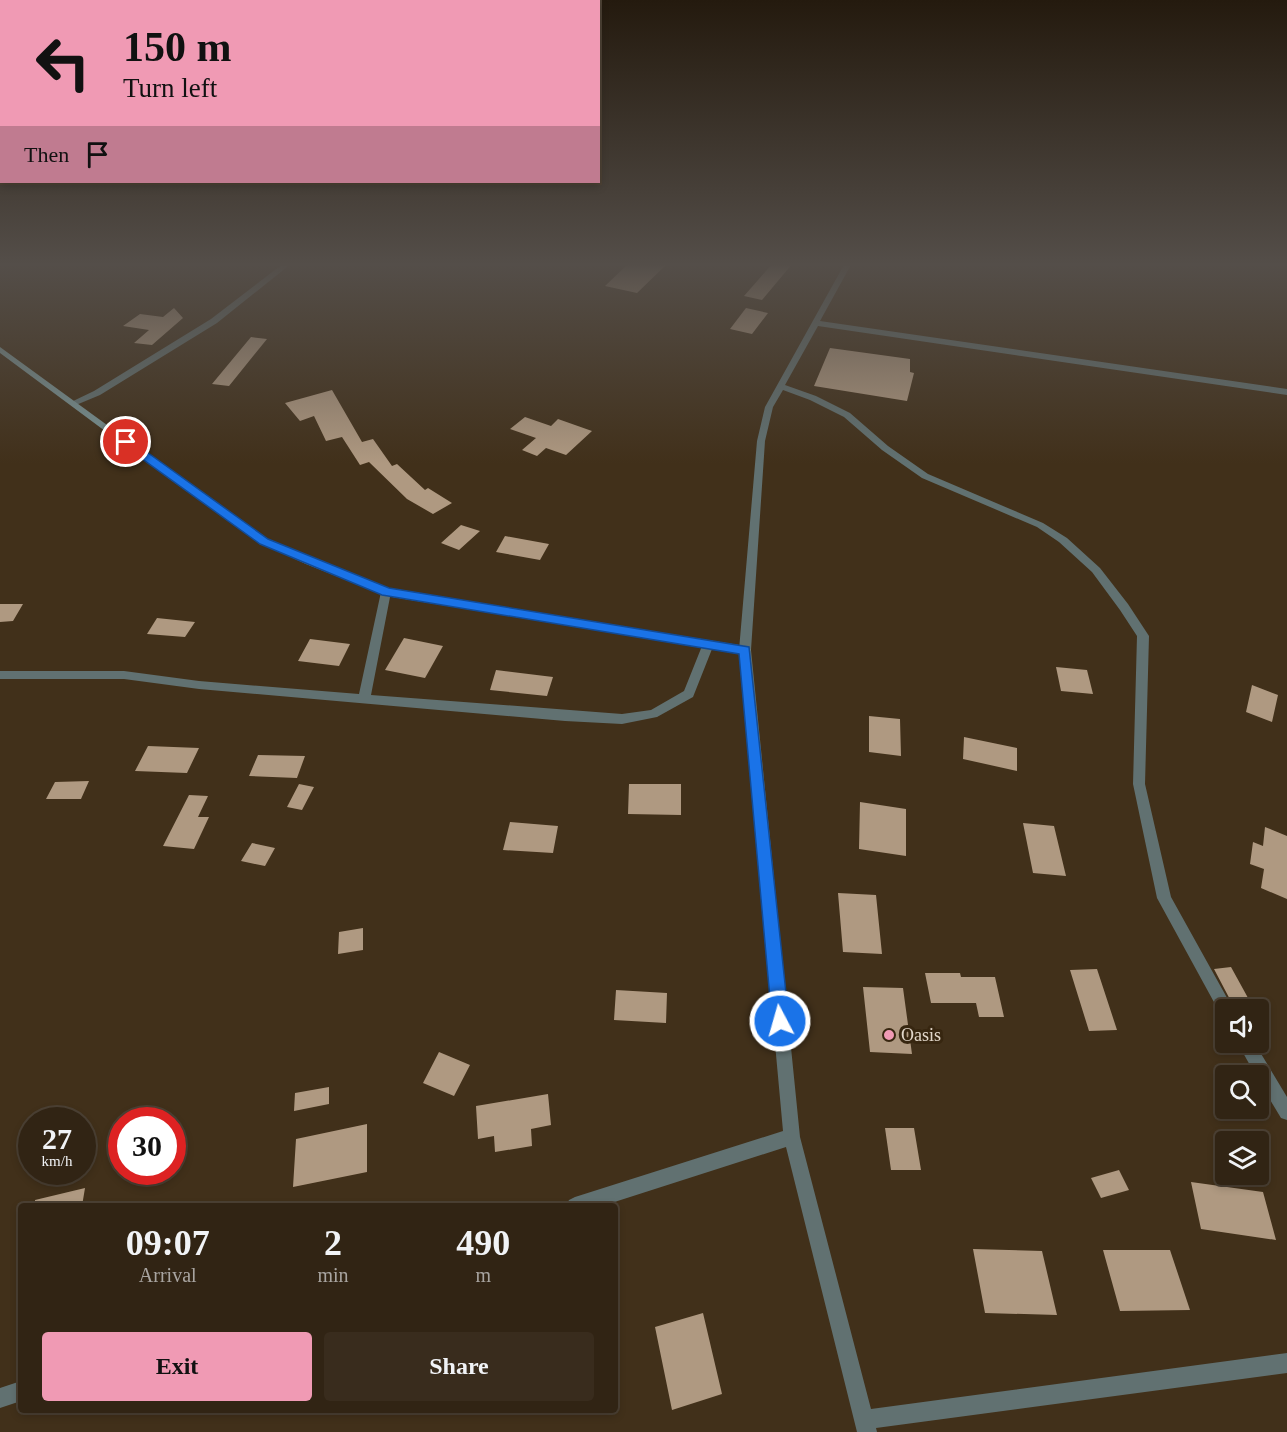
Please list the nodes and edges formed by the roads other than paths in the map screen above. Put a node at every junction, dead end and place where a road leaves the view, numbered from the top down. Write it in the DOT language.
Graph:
graph roads {
  1 [pos="200,330"];
  2 [pos="811,330"];
  3 [pos="862,330"];
  4 [pos="0,349"];
  5 [pos="779,386"];
  6 [pos="1287,392"];
  7 [pos="73,403"];
  8 [pos="386,592"];
  9 [pos="708,644"];
  10 [pos="745,650"];
  11 [pos="0,675"];
  12 [pos="364,698"];
  13 [pos="1220,999"];
  14 [pos="1252,1053"];
  15 [pos="1287,1112"];
  16 [pos="792,1137"];
  17 [pos="584,1203"];
  18 [pos="1287,1363"];
  19 [pos="18,1392"];
  20 [pos="0,1398"];
  21 [pos="865,1426"];
  1 -- 7 [label="street"];
  2 -- 5 [label="street"];
  3 -- 6 [label="street"];
  4 -- 7 [label="main road"];
  5 -- 10 [label="street"];
  5 -- 13 [label="street"];
  7 -- 8 [label="main road"];
  8 -- 9 [label="main road"];
  8 -- 12 [label="street"];
  9 -- 10 [label="main road"];
  9 -- 12 [label="street"];
  10 -- 16 [label="street"];
  11 -- 12 [label="street"];
  14 -- 15 [label="street"];
  16 -- 17 [label="street"];
  16 -- 21 [label="street"];
  18 -- 21 [label="street"];
  19 -- 20 [label="street"];
}
